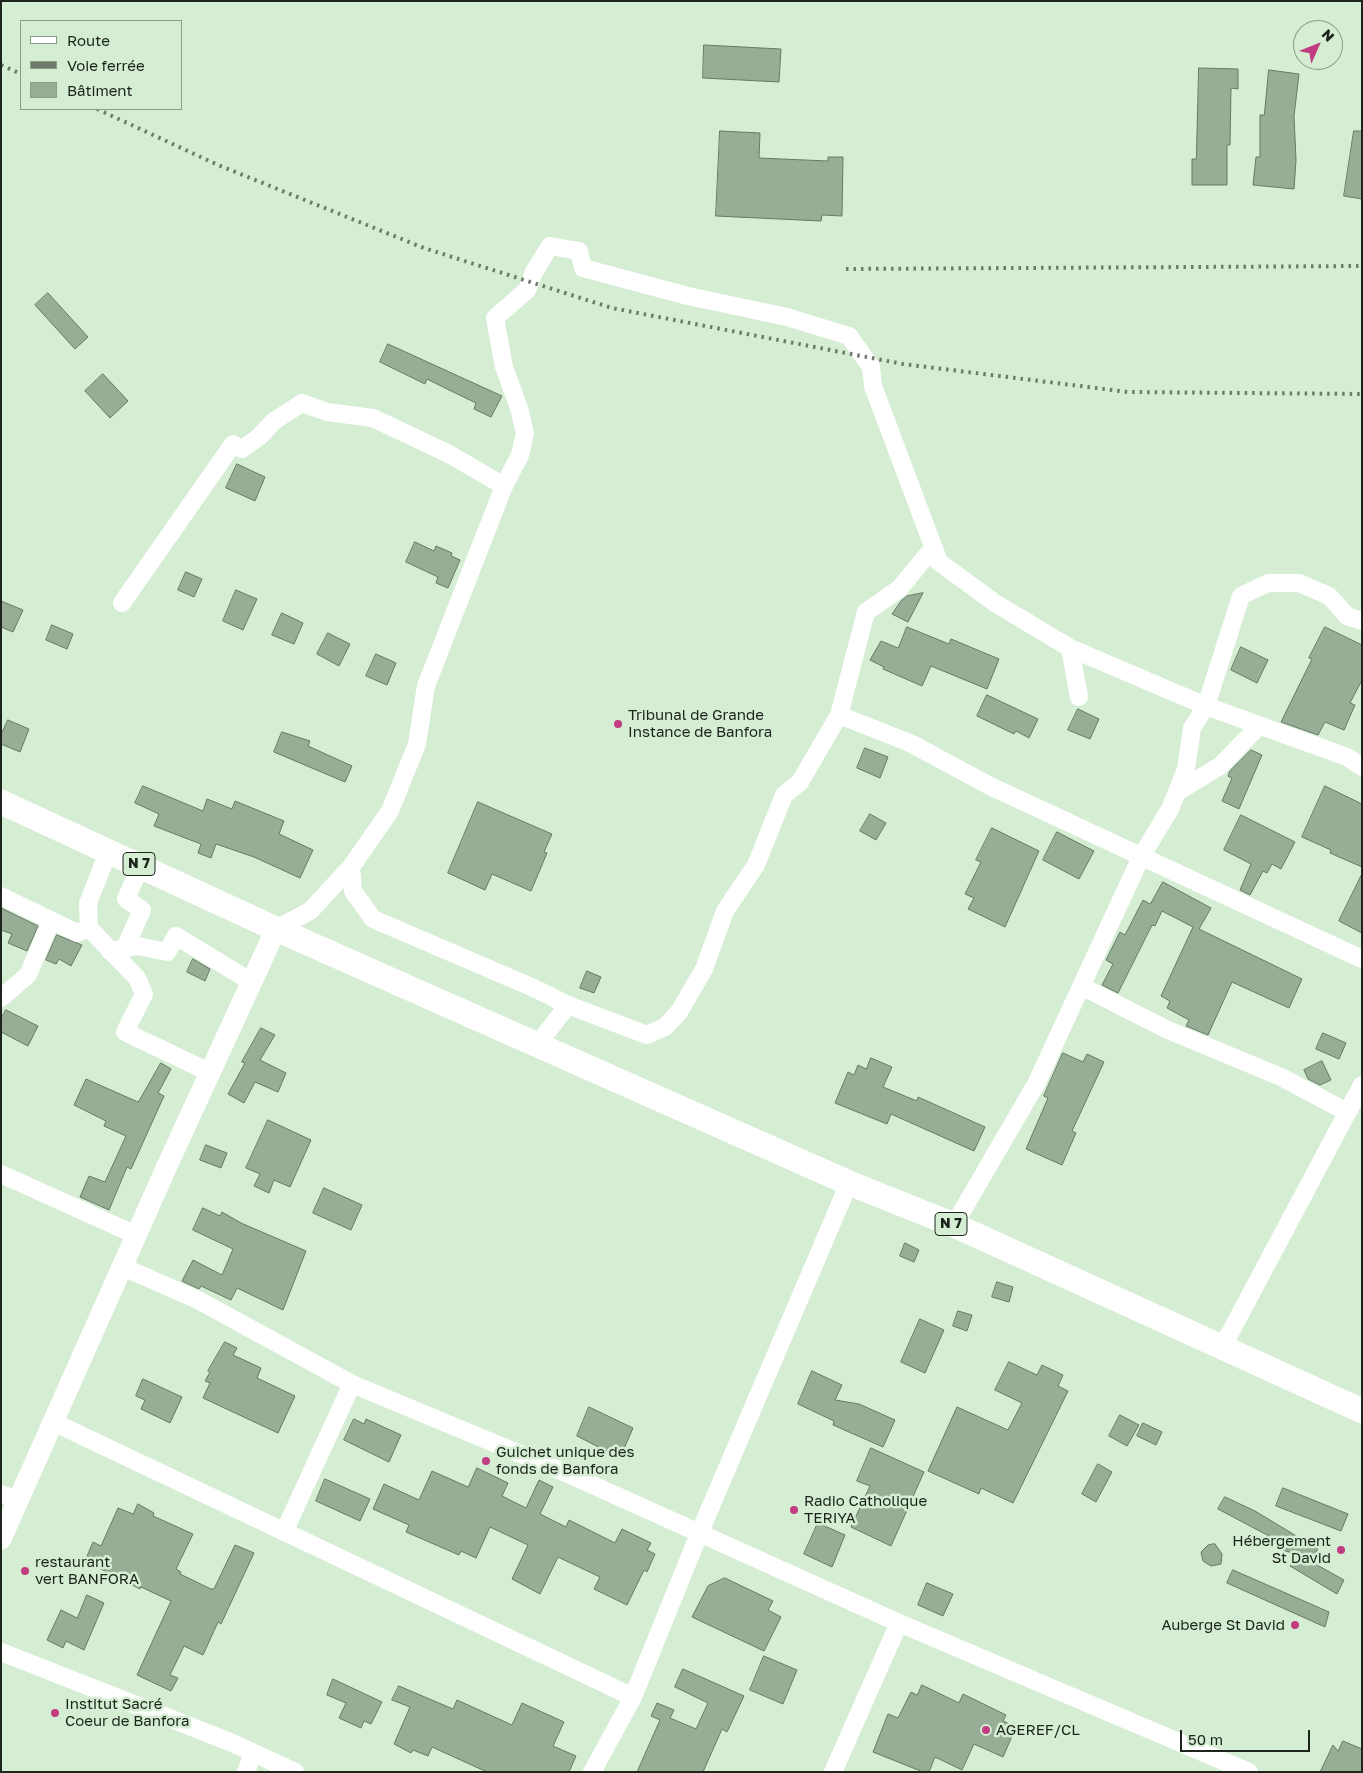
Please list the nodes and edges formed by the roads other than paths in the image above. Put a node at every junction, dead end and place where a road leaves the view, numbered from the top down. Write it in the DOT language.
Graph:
graph roads {
  1 [pos="504,486"];
  2 [pos="933,548"];
  3 [pos="122,603"];
  4 [pos="1362,621"];
  5 [pos="1070,648"];
  6 [pos="1079,697"];
  7 [pos="1206,706"];
  8 [pos="839,715"];
  9 [pos="1260,725"];
  10 [pos="1360,765"];
  11 [pos="1177,792"];
  12 [pos="1,802"];
  13 [pos="108,850"];
  14 [pos="1141,857"];
  15 [pos="141,865"];
  16 [pos="351,866"];
  17 [pos="1,896"];
  18 [pos="51,921"];
  19 [pos="89,928"];
  20 [pos="276,929"];
  21 [pos="117,949"];
  22 [pos="1362,959"];
  23 [pos="250,981"];
  24 [pos="1081,986"];
  25 [pos="1,998"];
  26 [pos="568,1005"];
  27 [pos="538,1045"];
  28 [pos="209,1072"];
  29 [pos="1362,1085"];
  30 [pos="1347,1112"];
  31 [pos="1,1174"];
  32 [pos="849,1183"];
  33 [pos="954,1225"];
  34 [pos="136,1235"];
  35 [pos="123,1267"];
  36 [pos="1222,1348"];
  37 [pos="352,1384"];
  38 [pos="1362,1411"];
  39 [pos="53,1422"];
  40 [pos="10,1497"];
  41 [pos="284,1532"];
  42 [pos="699,1534"];
  43 [pos="1,1539"];
  44 [pos="899,1623"];
  45 [pos="1,1652"];
  46 [pos="633,1697"];
  47 [pos="254,1753"];
  48 [pos="1242,1771"];
  49 [pos="246,1772"];
  50 [pos="295,1772"];
  51 [pos="592,1772"];
  52 [pos="833,1772"];
  1 -- 2 [label="street"];
  1 -- 3 [label="street"];
  1 -- 16 [label="street"];
  2 -- 5 [label="street"];
  2 -- 8 [label="street"];
  4 -- 7 [label="street"];
  5 -- 6 [label="street"];
  5 -- 7 [label="street"];
  7 -- 9 [label="street"];
  7 -- 11 [label="street"];
  8 -- 14 [label="street"];
  8 -- 26 [label="street"];
  9 -- 10 [label="street"];
  9 -- 11 [label="street"];
  11 -- 14 [label="street"];
  12 -- 13 [label="highway, N 7"];
  13 -- 15 [label="highway, N 7"];
  13 -- 19 [label="street"];
  14 -- 22 [label="street"];
  14 -- 24 [label="street"];
  15 -- 20 [label="highway, N 7"];
  15 -- 21 [label="street"];
  16 -- 20 [label="street"];
  16 -- 26 [label="street"];
  17 -- 18 [label="street"];
  18 -- 19 [label="street"];
  18 -- 25 [label="street"];
  19 -- 21 [label="street"];
  20 -- 23 [label="main road"];
  20 -- 27 [label="highway, N 7"];
  21 -- 23 [label="street"];
  21 -- 28 [label="street"];
  23 -- 28 [label="main road"];
  24 -- 30 [label="street"];
  24 -- 33 [label="street"];
  26 -- 27 [label="street"];
  27 -- 32 [label="highway, N 7"];
  28 -- 34 [label="main road"];
  29 -- 30 [label="street"];
  30 -- 36 [label="street"];
  31 -- 34 [label="street"];
  32 -- 33 [label="highway, N 7"];
  32 -- 42 [label="street"];
  33 -- 36 [label="highway, N 7"];
  34 -- 35 [label="main road"];
  35 -- 37 [label="street"];
  35 -- 39 [label="main road"];
  36 -- 38 [label="highway, N 7"];
  37 -- 41 [label="street"];
  37 -- 42 [label="street"];
  39 -- 40 [label="main road"];
  39 -- 41 [label="street"];
  40 -- 43 [label="main road"];
  41 -- 46 [label="street"];
  42 -- 44 [label="street"];
  42 -- 46 [label="street"];
  44 -- 48 [label="street"];
  44 -- 52 [label="street"];
  45 -- 47 [label="street"];
  46 -- 51 [label="street"];
  47 -- 49 [label="street"];
  47 -- 50 [label="street"];
}
